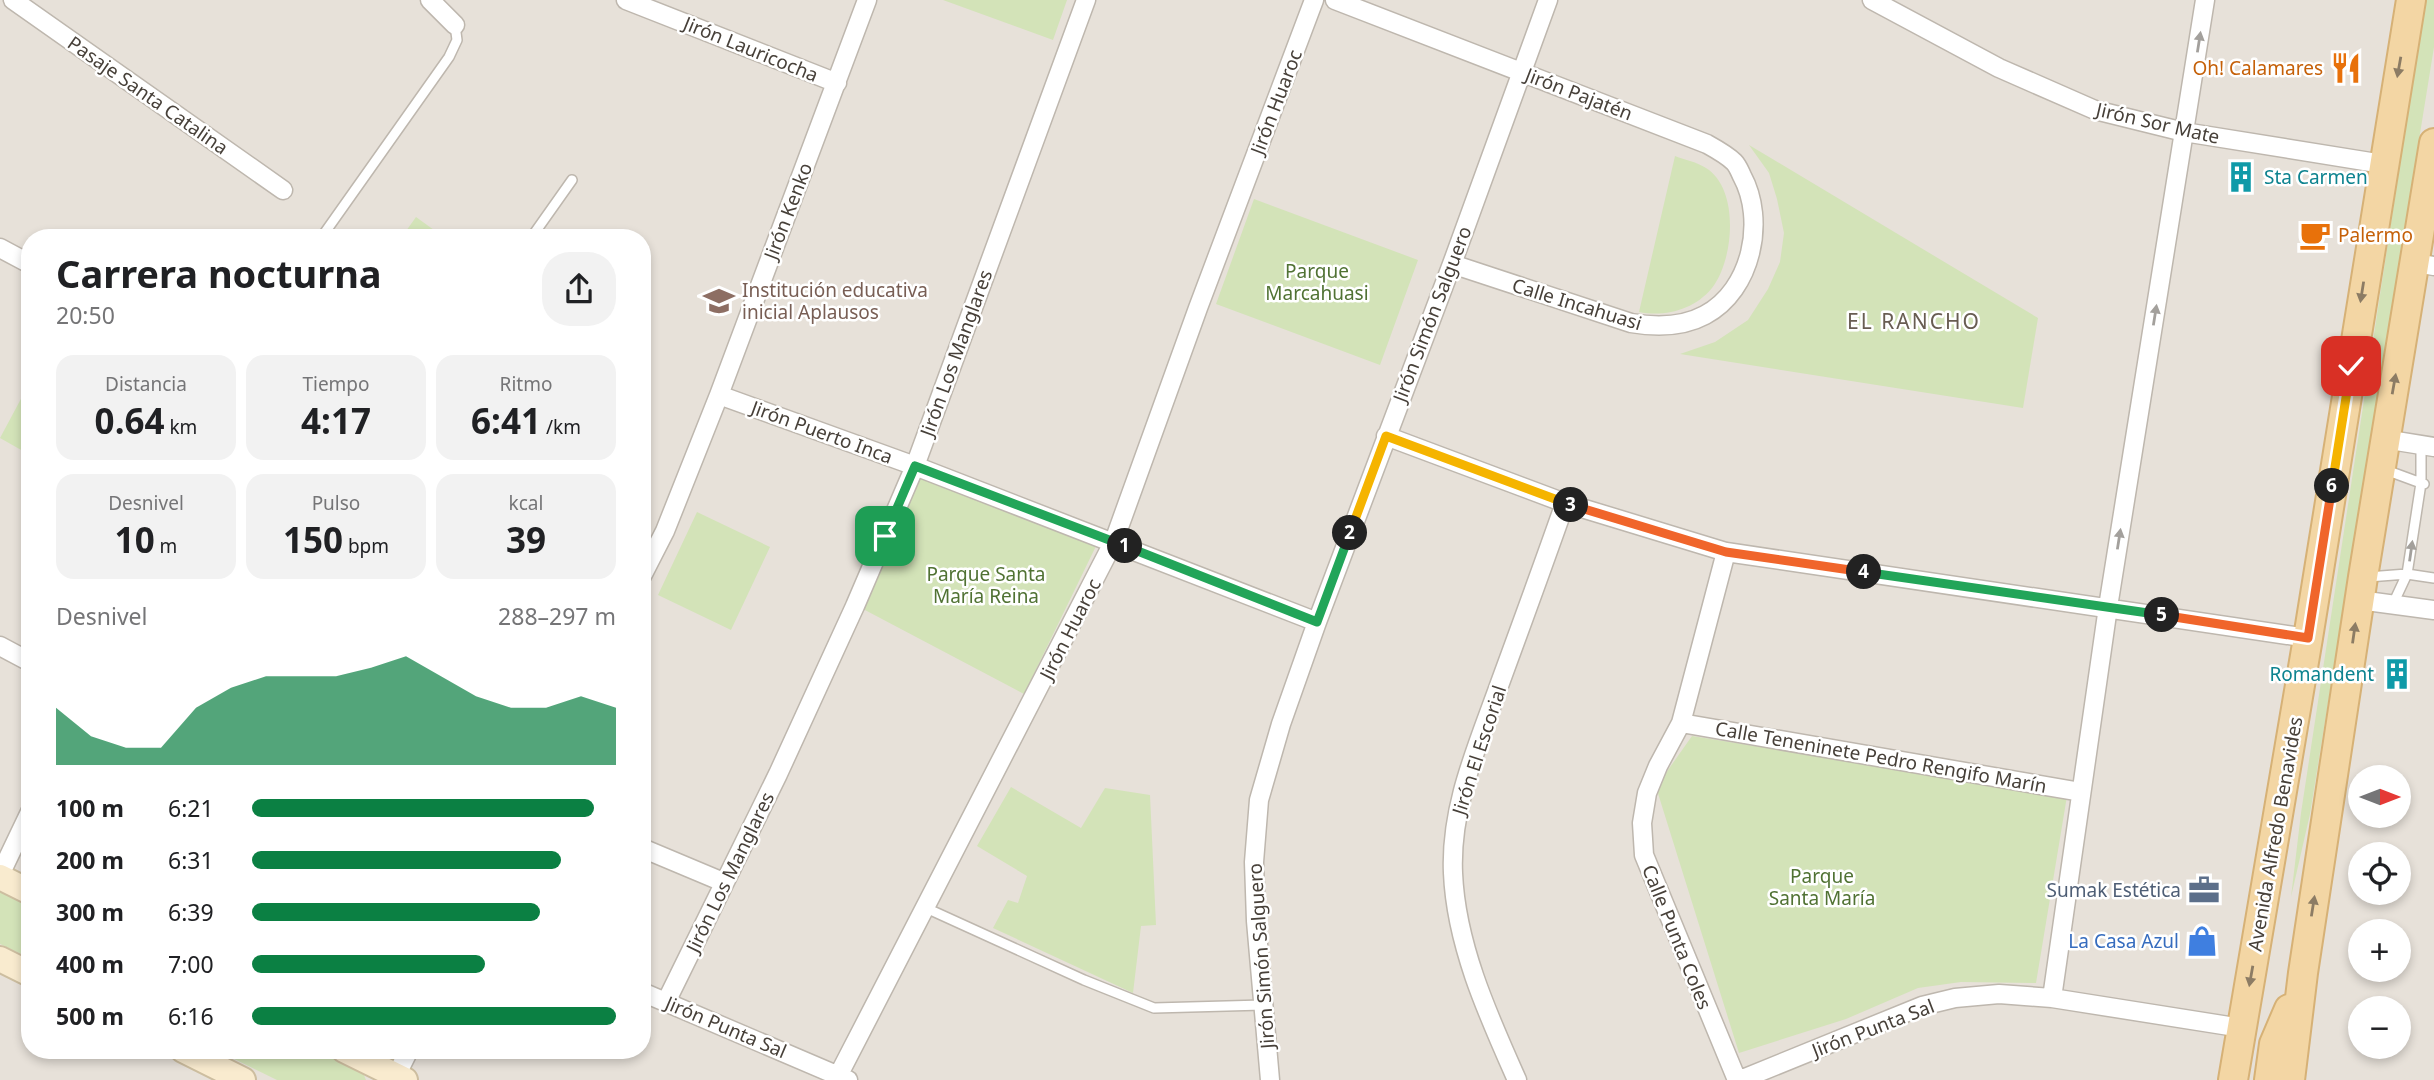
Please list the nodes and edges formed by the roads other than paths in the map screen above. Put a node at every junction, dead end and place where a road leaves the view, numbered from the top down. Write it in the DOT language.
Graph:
graph roads {
  1 [pos="13,0"];
  2 [pos="430,0"];
  3 [pos="626,0"];
  4 [pos="867,0"];
  5 [pos="1086,0"];
  6 [pos="1314,0"];
  7 [pos="1335,0"];
  8 [pos="1548,0"];
  9 [pos="1872,0"];
  10 [pos="2205,0"];
  11 [pos="2410,0"];
  12 [pos="659,6"];
  13 [pos="455,25"];
  14 [pos="1522,72"];
  15 [pos="836,83"];
  16 [pos="2184,132"];
  17 [pos="2434,143"];
  18 [pos="2383,164"];
  19 [pos="572,180"];
  20 [pos="283,190"];
  21 [pos="327,229"];
  22 [pos="537,229"];
  23 [pos="0,247"];
  24 [pos="1751,250"];
  25 [pos="21,259"];
  26 [pos="1452,264"];
  27 [pos="2425,264"];
  28 [pos="719,395"];
  29 [pos="1386,436"];
  30 [pos="2384,439"];
  31 [pos="2427,446"];
  32 [pos="915,466"];
  33 [pos="2380,468"];
  34 [pos="2422,483"];
  35 [pos="1565,503"];
  36 [pos="1114,541"];
  37 [pos="1726,552"];
  38 [pos="651,558"];
  39 [pos="2407,574"];
  40 [pos="2434,578"];
  41 [pos="2361,588"];
  42 [pos="2393,604"];
  43 [pos="2108,607"];
  44 [pos="2434,610"];
  45 [pos="1317,622"];
  46 [pos="2308,638"];
  47 [pos="0,646"];
  48 [pos="21,657"];
  49 [pos="1681,723"];
  50 [pos="2081,792"];
  51 [pos="21,831"];
  52 [pos="651,852"];
  53 [pos="0,876"];
  54 [pos="723,882"];
  55 [pos="21,887"];
  56 [pos="926,908"];
  57 [pos="0,959"];
  58 [pos="21,970"];
  59 [pos="2303,974"];
  60 [pos="651,996"];
  61 [pos="2052,998"];
  62 [pos="666,1002"];
  63 [pos="1263,1005"];
  64 [pos="2240,1036"];
  65 [pos="201,1059"];
  66 [pos="362,1059"];
  67 [pos="405,1059"];
  68 [pos="399,1078"];
  69 [pos="841,1078"];
  70 [pos="243,1080"];
  71 [pos="1270,1080"];
  72 [pos="1517,1080"];
  73 [pos="1738,1080"];
  74 [pos="2233,1080"];
  75 [pos="2244,1080"];
  76 [pos="2269,1080"];
  77 [pos="2290,1080"];
  1 -- 20 [label="street, Pasaje Santa Catalina"];
  2 -- 13 [label="street"];
  3 -- 12 [label="street, Jirón Lauricocha"];
  4 -- 15 [label="street, Jirón Kenko"];
  5 -- 32 [label="street, Jirón Los Manglares"];
  6 -- 36 [label="street, Jirón Huaroc"];
  7 -- 14 [label="street, Jirón Pajatén"];
  8 -- 14 [label="street, Jirón Simón Salguero"];
  9 -- 16 [label="street, Jirón Sor Mate"];
  16 -- 10 [label="street, one-way"];
  11 -- 18 [label="main road, Avenida Alfredo Benavides, one-way"];
  12 -- 15 [label="street, Jirón Lauricocha"];
  13 -- 21 [label="lane"];
  14 -- 24 [label="street, Jirón Pajatén"];
  14 -- 26 [label="street, Jirón Simón Salguero"];
  15 -- 28 [label="street, Jirón Kenko"];
  16 -- 18 [label="street, Jirón Sor Mate"];
  43 -- 16 [label="street, one-way"];
  17 -- 27 [label="main road"];
  18 -- 46 [label="main road, Avenida Alfredo Benavides, one-way"];
  19 -- 22 [label="lane"];
  23 -- 25 [label="street"];
  24 -- 26 [label="street, Calle Incahuasi"];
  26 -- 29 [label="street, Jirón Simón Salguero"];
  30 -- 27 [label="main road, one-way"];
  28 -- 32 [label="street, Jirón Puerto Inca"];
  28 -- 38 [label="street, Jirón Kenko"];
  29 -- 35 [label="street"];
  29 -- 45 [label="street, Jirón Simón Salguero"];
  30 -- 31 [label="street"];
  30 -- 33 [label="main road"];
  31 -- 34 [label="lane"];
  32 -- 36 [label="street, Jirón Puerto Inca"];
  32 -- 54 [label="street, Jirón Los Manglares"];
  33 -- 34 [label="lane"];
  33 -- 41 [label="main road"];
  39 -- 34 [label="lane, one-way"];
  35 -- 37 [label="street"];
  35 -- 72 [label="street, Jirón El Escorial"];
  36 -- 45 [label="street, Jirón Puerto Inca"];
  36 -- 56 [label="street, Jirón Huaroc"];
  37 -- 43 [label="street"];
  37 -- 49 [label="street, Calle Punta Coles"];
  39 -- 40 [label="lane"];
  39 -- 41 [label="lane"];
  39 -- 42 [label="lane"];
  41 -- 42 [label="street"];
  59 -- 41 [label="main road, one-way"];
  42 -- 44 [label="street"];
  43 -- 46 [label="street"];
  43 -- 50 [label="street"];
  45 -- 63 [label="street, Jirón Simón Salguero"];
  46 -- 64 [label="main road, Avenida Alfredo Benavides, one-way"];
  47 -- 48 [label="street"];
  49 -- 50 [label="street, Calle Teneninete Pedro Rengifo Marín"];
  49 -- 73 [label="street, Calle Punta Coles"];
  50 -- 61 [label="street"];
  51 -- 53 [label="street"];
  52 -- 54 [label="street"];
  53 -- 55 [label="main road"];
  54 -- 62 [label="street, Jirón Los Manglares"];
  56 -- 63 [label="lane"];
  56 -- 69 [label="street, Jirón Huaroc"];
  57 -- 58 [label="main road"];
  59 -- 76 [label="main road"];
  59 -- 77 [label="main road"];
  60 -- 62 [label="street, Jirón Punta Sal"];
  61 -- 64 [label="street, Jirón Punta Sal"];
  61 -- 73 [label="street, Jirón Punta Sal"];
  62 -- 69 [label="street, Jirón Punta Sal"];
  63 -- 71 [label="street, Jirón Simón Salguero"];
  64 -- 74 [label="main road, Avenida Alfredo Benavides"];
  64 -- 75 [label="main road, Avenida Alfredo Benavides"];
  65 -- 70 [label="main road"];
  66 -- 68 [label="main road"];
  67 -- 68 [label="street"];
}
